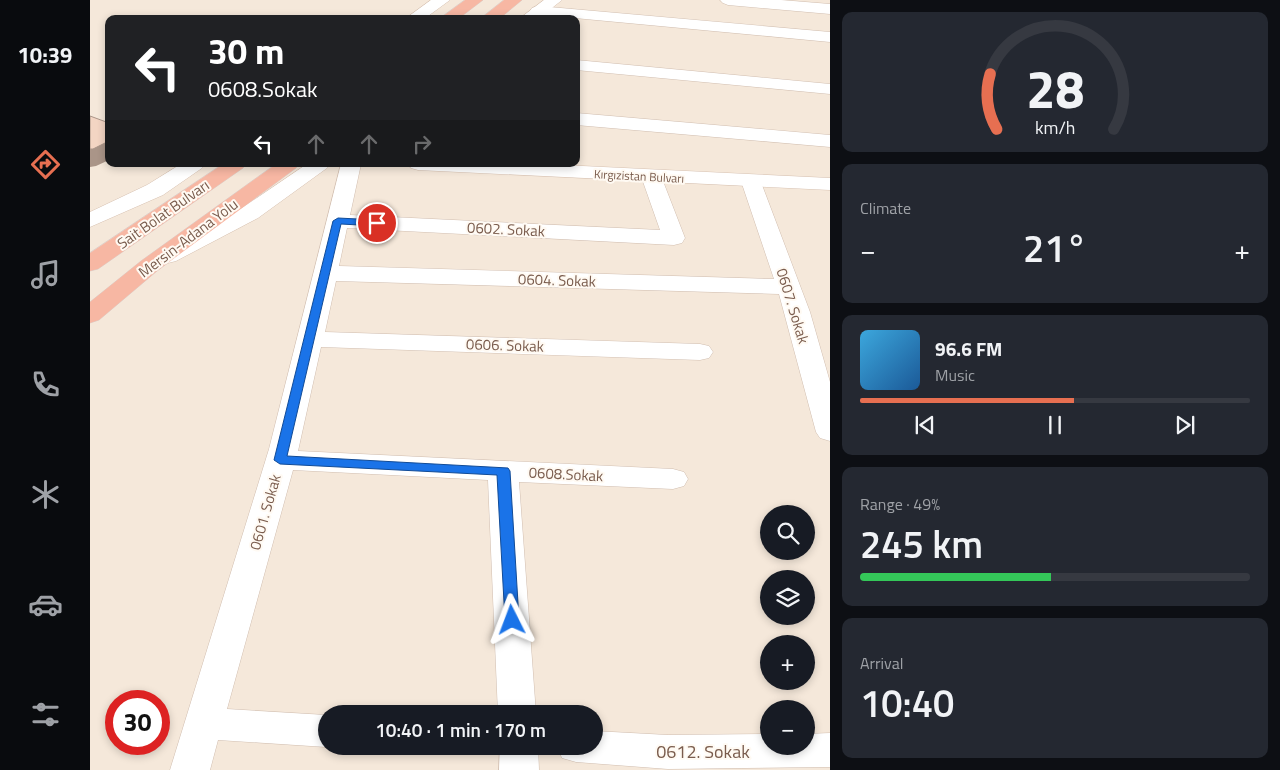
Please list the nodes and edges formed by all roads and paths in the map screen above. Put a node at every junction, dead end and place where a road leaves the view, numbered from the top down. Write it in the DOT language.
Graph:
graph roads {
  1 [pos="442,0"];
  2 [pos="475,0"];
  3 [pos="514,0"];
  4 [pos="554,0"];
  5 [pos="728,0"];
  6 [pos="830,9"];
  7 [pos="419,15"];
  8 [pos="453,15"];
  9 [pos="493,15"];
  10 [pos="533,15"];
  11 [pos="580,18"];
  12 [pos="830,37"];
  13 [pos="580,65"];
  14 [pos="830,88"];
  15 [pos="580,119"];
  16 [pos="830,141"];
  17 [pos="190,167"];
  18 [pos="232,167"];
  19 [pos="285,167"];
  20 [pos="316,167"];
  21 [pos="350,167"];
  22 [pos="476,167"];
  23 [pos="651,176"];
  24 [pos="752,181"];
  25 [pos="830,184"];
  26 [pos="90,220"];
  27 [pos="338,221"];
  28 [pos="90,264"];
  29 [pos="148,266"];
  30 [pos="325,274"];
  31 [pos="788,287"];
  32 [pos="90,315"];
  33 [pos="310,339"];
  34 [pos="700,352"];
  35 [pos="830,432"];
  36 [pos="280,460"];
  37 [pos="503,471"];
  38 [pos="672,479"];
  39 [pos="516,705"];
  40 [pos="204,723"];
  41 [pos="318,730"];
  42 [pos="603,748"];
  43 [pos="519,755"];
  44 [pos="813,757"];
  45 [pos="190,770"];
  46 [pos="519,770"];
  1 -- 7 [label="street"];
  2 -- 8 [label="highway"];
  3 -- 9 [label="highway"];
  4 -- 10 [label="street"];
  5 -- 6 [label="street"];
  11 -- 12 [label="street"];
  13 -- 14 [label="street"];
  15 -- 16 [label="street"];
  17 -- 26 [label="street"];
  18 -- 28 [label="highway, Sait Bolat Bulvarı"];
  19 -- 29 [label="highway, Mersin-Adana Yolu"];
  20 -- 29 [label="street"];
  21 -- 27 [label="street, 0601. Sokak"];
  22 -- 23 [label="street, Kırgızistan Bulvarı"];
  23 -- 24 [label="street, Kırgızistan Bulvarı"];
  23 -- 27 [label="street, 0602. Sokak"];
  24 -- 25 [label="street, Kırgızistan Bulvarı"];
  24 -- 31 [label="street, 0607. Sokak"];
  27 -- 30 [label="street, 0601. Sokak"];
  29 -- 32 [label="highway, Mersin-Adana Yolu"];
  30 -- 31 [label="street, 0604. Sokak"];
  30 -- 33 [label="street, 0601. Sokak"];
  31 -- 35 [label="street, 0607. Sokak"];
  33 -- 34 [label="street, 0606. Sokak"];
  33 -- 36 [label="street, 0601. Sokak"];
  36 -- 37 [label="street, 0608.Sokak"];
  36 -- 40 [label="street, 0601. Sokak"];
  37 -- 38 [label="street, 0608.Sokak"];
  37 -- 39 [label="street"];
  40 -- 41 [label="street"];
  40 -- 45 [label="street, 0601. Sokak"];
  42 -- 44 [label="street, 0612. Sokak"];
  43 -- 46 [label="street"];
}
